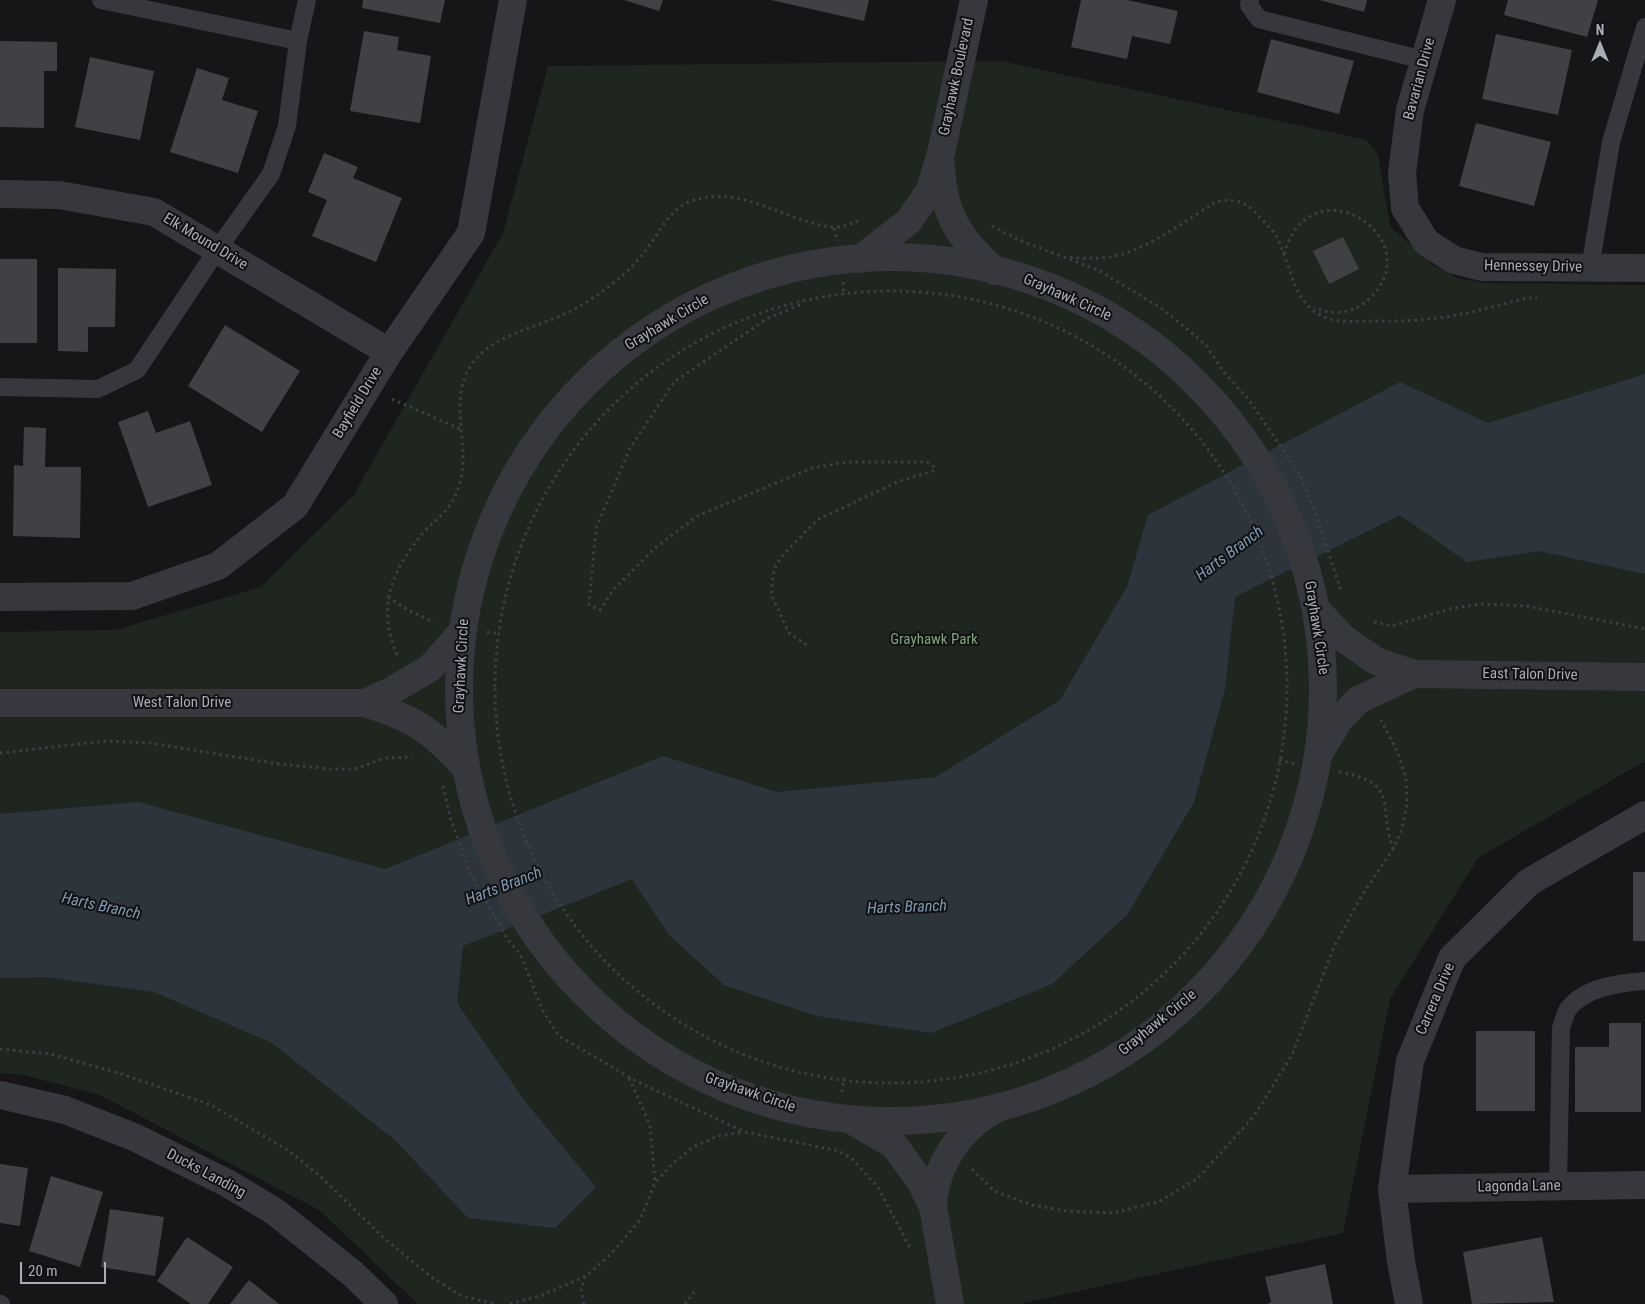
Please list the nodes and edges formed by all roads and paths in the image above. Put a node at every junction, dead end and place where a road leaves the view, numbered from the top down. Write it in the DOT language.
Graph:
graph roads {
  1 [pos="101,0"];
  2 [pos="307,0"];
  3 [pos="513,0"];
  4 [pos="974,0"];
  5 [pos="1250,0"];
  6 [pos="1442,0"];
  7 [pos="1645,27"];
  8 [pos="298,41"];
  9 [pos="1424,60"];
  10 [pos="941,153"];
  11 [pos="0,194"];
  12 [pos="867,216"];
  13 [pos="988,220"];
  14 [pos="1426,242"];
  15 [pos="217,250"];
  16 [pos="1283,254"];
  17 [pos="1064,257"];
  18 [pos="860,259"];
  19 [pos="1590,268"];
  20 [pos="1645,268"];
  21 [pos="995,271"];
  22 [pos="1546,298"];
  23 [pos="811,302"];
  24 [pos="1312,307"];
  25 [pos="389,352"];
  26 [pos="1216,382"];
  27 [pos="0,387"];
  28 [pos="368,388"];
  29 [pos="1183,411"];
  30 [pos="460,430"];
  31 [pos="1322,592"];
  32 [pos="1342,592"];
  33 [pos="1281,595"];
  34 [pos="0,597"];
  35 [pos="1371,620"];
  36 [pos="1376,624"];
  37 [pos="1645,628"];
  38 [pos="460,634"];
  39 [pos="810,647"];
  40 [pos="1363,652"];
  41 [pos="399,659"];
  42 [pos="1414,674"];
  43 [pos="1645,676"];
  44 [pos="1367,696"];
  45 [pos="0,703"];
  46 [pos="364,703"];
  47 [pos="0,753"];
  48 [pos="420,757"];
  49 [pos="1319,759"];
  50 [pos="1279,760"];
  51 [pos="458,776"];
  52 [pos="504,792"];
  53 [pos="1645,815"];
  54 [pos="1393,849"];
  55 [pos="576,932"];
  56 [pos="532,955"];
  57 [pos="1645,981"];
  58 [pos="0,1049"];
  59 [pos="629,1078"];
  60 [pos="0,1095"];
  61 [pos="1011,1102"];
  62 [pos="848,1118"];
  63 [pos="745,1132"];
  64 [pos="947,1155"];
  65 [pos="905,1158"];
  66 [pos="655,1183"];
  67 [pos="1645,1185"];
  68 [pos="1558,1186"];
  69 [pos="878,1187"];
  70 [pos="1392,1189"];
  71 [pos="933,1207"];
  72 [pos="912,1253"];
  73 [pos="586,1277"];
  74 [pos="694,1292"];
  75 [pos="384,1304"];
  76 [pos="495,1304"];
  77 [pos="510,1304"];
  78 [pos="584,1304"];
  79 [pos="685,1304"];
  80 [pos="950,1304"];
  81 [pos="1409,1304"];
  1 -- 8 [label="lane"];
  2 -- 8 [label="lane"];
  3 -- 25 [label="street, Bayfield Drive"];
  4 -- 10 [label="street, Grayhawk Boulevard"];
  5 -- 9 [label="lane"];
  6 -- 9 [label="street, Bavarian Drive"];
  7 -- 19 [label="lane"];
  8 -- 15 [label="lane"];
  9 -- 14 [label="street, Bavarian Drive"];
  10 -- 18 [label="street, Grayhawk Boulevard"];
  10 -- 21 [label="street, Grayhawk Boulevard"];
  11 -- 15 [label="street, Elk Mound Drive"];
  12 -- 30 [label="path"];
  13 -- 17 [label="path"];
  14 -- 19 [label="street, Hennessey Drive"];
  15 -- 25 [label="street, Elk Mound Drive"];
  15 -- 27 [label="lane"];
  16 -- 17 [label="path"];
  16 -- 24 [label="path"];
  16 -- 24 [label="path"];
  17 -- 26 [label="path"];
  18 -- 21 [label="street, Grayhawk Circle"];
  18 -- 38 [label="street, Grayhawk Circle"];
  19 -- 20 [label="street, Hennessey Drive"];
  21 -- 26 [label="street, Grayhawk Circle"];
  22 -- 24 [label="path"];
  23 -- 29 [label="path"];
  23 -- 39 [label="path"];
  23 -- 52 [label="path"];
  25 -- 28 [label="street, Bayfield Drive"];
  26 -- 31 [label="street, Grayhawk Circle"];
  26 -- 31 [label="path"];
  28 -- 30 [label="path"];
  28 -- 34 [label="street, Bayfield Drive"];
  30 -- 41 [label="path"];
  31 -- 32 [label="path"];
  31 -- 40 [label="street, East Talon Drive"];
  31 -- 49 [label="street, Grayhawk Circle"];
  33 -- 50 [label="path"];
  35 -- 36 [label="path"];
  36 -- 37 [label="path"];
  36 -- 40 [label="path"];
  38 -- 46 [label="street, West Talon Drive"];
  38 -- 51 [label="street, Grayhawk Circle"];
  40 -- 42 [label="street, East Talon Drive"];
  42 -- 43 [label="street, East Talon Drive"];
  42 -- 44 [label="street, East Talon Drive"];
  44 -- 49 [label="street, East Talon Drive"];
  44 -- 54 [label="path"];
  45 -- 46 [label="street, West Talon Drive"];
  46 -- 51 [label="street, West Talon Drive"];
  47 -- 48 [label="path"];
  49 -- 50 [label="path"];
  49 -- 54 [label="path"];
  49 -- 61 [label="street, Grayhawk Circle"];
  50 -- 55 [label="path"];
  51 -- 56 [label="street, Grayhawk Circle"];
  51 -- 56 [label="path"];
  53 -- 70 [label="street, Carrera Drive"];
  54 -- 64 [label="path"];
  56 -- 59 [label="path"];
  56 -- 62 [label="street, Grayhawk Circle"];
  57 -- 68 [label="lane"];
  58 -- 76 [label="path"];
  59 -- 63 [label="path"];
  59 -- 66 [label="path"];
  60 -- 75 [label="street, Ducks Landing"];
  61 -- 62 [label="street, Grayhawk Circle"];
  61 -- 64 [label="street"];
  62 -- 65 [label="street"];
  63 -- 66 [label="path"];
  63 -- 69 [label="path"];
  64 -- 71 [label="street"];
  65 -- 69 [label="path"];
  65 -- 71 [label="street"];
  66 -- 73 [label="path"];
  67 -- 68 [label="street, Lagonda Lane"];
  68 -- 70 [label="street, Lagonda Lane"];
  69 -- 72 [label="path"];
  70 -- 81 [label="street, Carrera Drive"];
  71 -- 80 [label="street"];
  73 -- 77 [label="path"];
  73 -- 78 [label="path"];
  74 -- 79 [label="path"];
}
